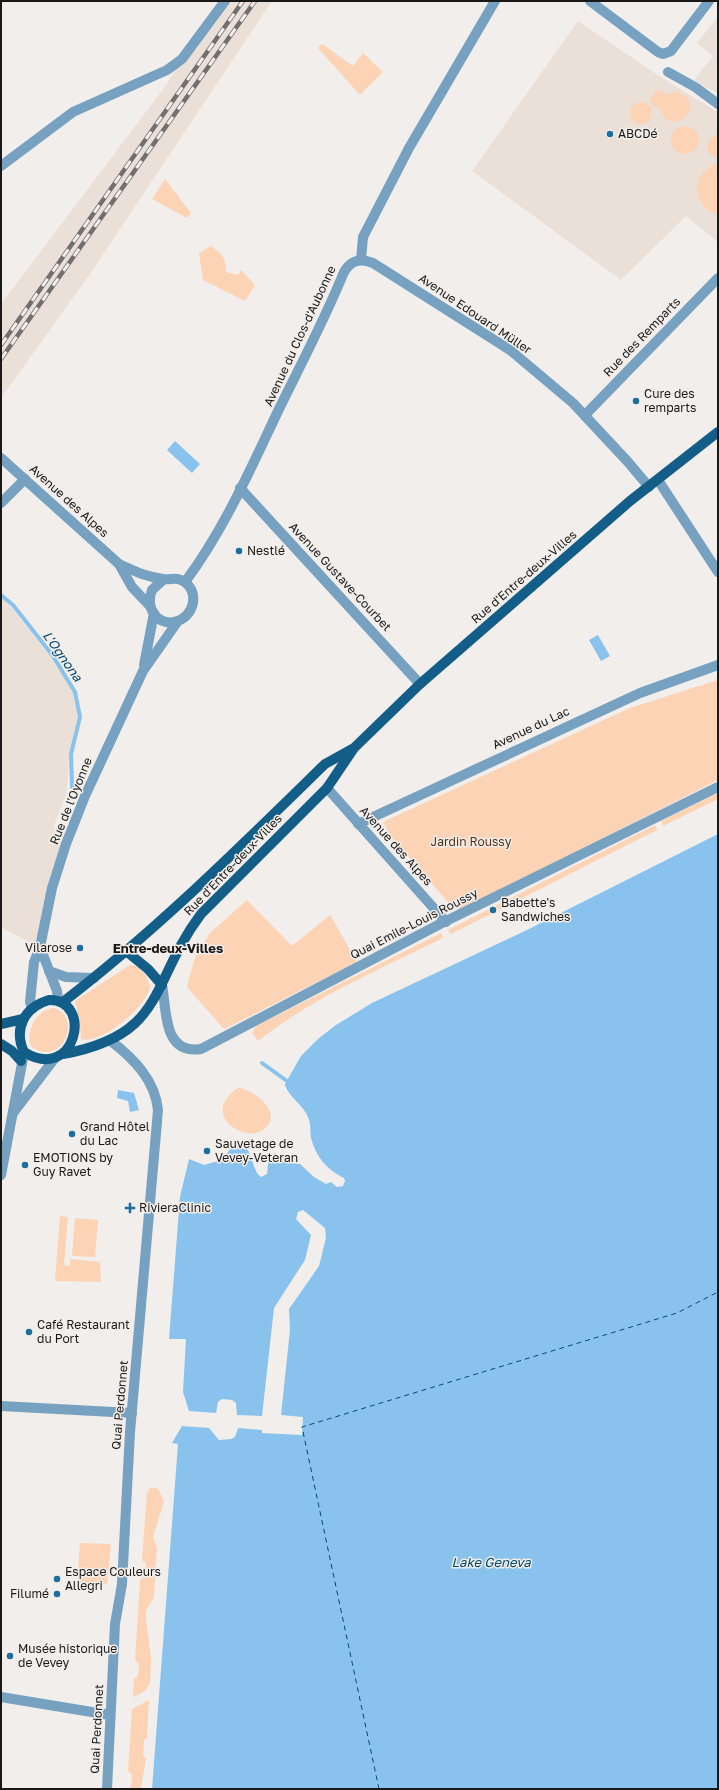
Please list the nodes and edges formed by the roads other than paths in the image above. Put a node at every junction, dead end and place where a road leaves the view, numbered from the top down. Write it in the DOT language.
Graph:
graph roads {
  1 [pos="225,1"];
  2 [pos="495,1"];
  3 [pos="590,1"];
  4 [pos="709,1"];
  5 [pos="668,72"];
  6 [pos="718,104"];
  7 [pos="1,166"];
  8 [pos="361,260"];
  9 [pos="718,278"];
  10 [pos="585,415"];
  11 [pos="718,432"];
  12 [pos="1,458"];
  13 [pos="25,478"];
  14 [pos="658,480"];
  15 [pos="240,488"];
  16 [pos="649,488"];
  17 [pos="1,503"];
  18 [pos="119,564"];
  19 [pos="718,572"];
  20 [pos="164,579"];
  21 [pos="185,582"];
  22 [pos="152,610"];
  23 [pos="178,622"];
  24 [pos="718,664"];
  25 [pos="143,671"];
  26 [pos="420,684"];
  27 [pos="354,748"];
  28 [pos="718,787"];
  29 [pos="327,788"];
  30 [pos="358,824"];
  31 [pos="446,922"];
  32 [pos="40,947"];
  33 [pos="126,951"];
  34 [pos="49,971"];
  35 [pos="94,978"];
  36 [pos="162,985"];
  37 [pos="61,1002"];
  38 [pos="32,1009"];
  39 [pos="23,1020"];
  40 [pos="1,1024"];
  41 [pos="20,1040"];
  42 [pos="111,1041"];
  43 [pos="1,1043"];
  44 [pos="22,1056"];
  45 [pos="59,1056"];
  46 [pos="11,1115"];
  47 [pos="1,1175"];
  48 [pos="1,1406"];
  49 [pos="132,1413"];
  50 [pos="1,1697"];
  51 [pos="110,1715"];
  52 [pos="107,1789"];
  1 -- 7 [label="street"];
  2 -- 8 [label="street"];
  3 -- 4 [label="street"];
  5 -- 6 [label="street"];
  8 -- 10 [label="street, Avenue Edouard Müller"];
  8 -- 15 [label="street, Avenue du Clos-d'Aubonne"];
  9 -- 10 [label="street, Rue des Remparts"];
  10 -- 16 [label="street, Avenue Edouard Müller"];
  11 -- 14 [label="main road, Rue d'Entre-deux-Villes"];
  12 -- 13 [label="street, Avenue des Alpes"];
  13 -- 17 [label="street"];
  13 -- 18 [label="street, Avenue des Alpes"];
  14 -- 16 [label="main road, Rue d'Entre-deux-Villes"];
  14 -- 19 [label="street"];
  15 -- 21 [label="street, Avenue du Clos-d'Aubonne"];
  15 -- 26 [label="street, Avenue Gustave-Courbet"];
  16 -- 26 [label="main road, Rue d'Entre-deux-Villes"];
  18 -- 20 [label="street, Avenue des Alpes"];
  18 -- 22 [label="street, Avenue des Alpes"];
  20 -- 21 [label="street"];
  20 -- 22 [label="street"];
  21 -- 23 [label="street"];
  22 -- 23 [label="street"];
  22 -- 25 [label="street, Rue de l'Oyonne"];
  23 -- 25 [label="street, Rue de l'Oyonne"];
  24 -- 30 [label="street, Avenue du Lac"];
  25 -- 32 [label="street, Rue de l'Oyonne"];
  26 -- 27 [label="main road, Rue d'Entre-deux-Villes"];
  27 -- 29 [label="main road, Rue d'Entre-deux-Villes"];
  27 -- 33 [label="main road, Rue d'Entre-deux-Villes"];
  28 -- 31 [label="street, Quai Emile-Louis Roussy"];
  29 -- 30 [label="street, Avenue des Alpes"];
  29 -- 36 [label="main road, Rue d'Entre-deux-Villes"];
  30 -- 31 [label="street, Avenue des Alpes"];
  31 -- 36 [label="street, Quai Emile-Louis Roussy"];
  32 -- 34 [label="street"];
  32 -- 38 [label="street, Rue de l'Oyonne"];
  33 -- 35 [label="main road, Rue d'Entre-deux-Villes"];
  33 -- 36 [label="main road"];
  34 -- 35 [label="street"];
  34 -- 37 [label="street"];
  35 -- 37 [label="main road, Rue d'Entre-deux-Villes"];
  36 -- 42 [label="main road, Rue d'Entre-deux-Villes"];
  37 -- 38 [label="main road"];
  37 -- 45 [label="main road"];
  38 -- 39 [label="main road"];
  39 -- 40 [label="main road"];
  39 -- 41 [label="main road"];
  41 -- 43 [label="main road"];
  41 -- 44 [label="main road"];
  42 -- 45 [label="main road, Rue d'Entre-deux-Villes"];
  42 -- 49 [label="street, Quai Perdonnet"];
  43 -- 44 [label="main road"];
  44 -- 45 [label="main road"];
  44 -- 46 [label="street"];
  45 -- 46 [label="street"];
  46 -- 47 [label="street"];
  48 -- 49 [label="street"];
  49 -- 51 [label="street, Quai Perdonnet"];
  50 -- 51 [label="street"];
  51 -- 52 [label="street, Quai Perdonnet"];
}
